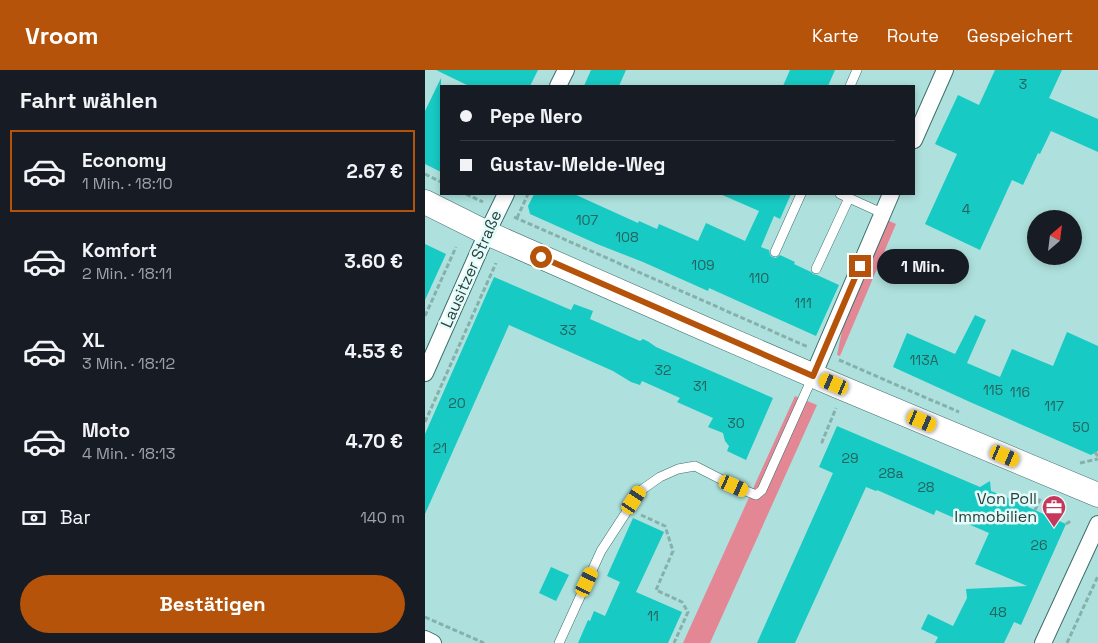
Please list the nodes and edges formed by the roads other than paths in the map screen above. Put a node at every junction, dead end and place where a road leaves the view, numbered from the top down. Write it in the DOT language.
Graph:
graph roads {
  1 [pos="566,70"];
  2 [pos="857,70"];
  3 [pos="945,70"];
  4 [pos="558,85"];
  5 [pos="850,85"];
  6 [pos="915,138"];
  7 [pos="506,195"];
  8 [pos="801,195"];
  9 [pos="891,195"];
  10 [pos="844,196"];
  11 [pos="425,202"];
  12 [pos="882,213"];
  13 [pos="487,233"];
  14 [pos="775,252"];
  15 [pos="816,269"];
  16 [pos="425,373"];
  17 [pos="813,376"];
  18 [pos="1098,495"];
  19 [pos="1098,524"];
  20 [pos="425,639"];
  21 [pos="433,643"];
  22 [pos="559,643"];
  23 [pos="1043,643"];
  1 -- 4 [label="street"];
  2 -- 5 [label="lane"];
  3 -- 6 [label="street"];
  7 -- 13 [label="street, Lausitzer Straße"];
  8 -- 14 [label="lane"];
  9 -- 12 [label="street"];
  10 -- 12 [label="lane"];
  10 -- 15 [label="lane"];
  11 -- 13 [label="main road"];
  12 -- 17 [label="street"];
  13 -- 16 [label="street, Lausitzer Straße"];
  13 -- 17 [label="main road"];
  17 -- 18 [label="main road"];
  17 -- 22 [label="lane"];
  19 -- 23 [label="street"];
  20 -- 21 [label="street"];
}
